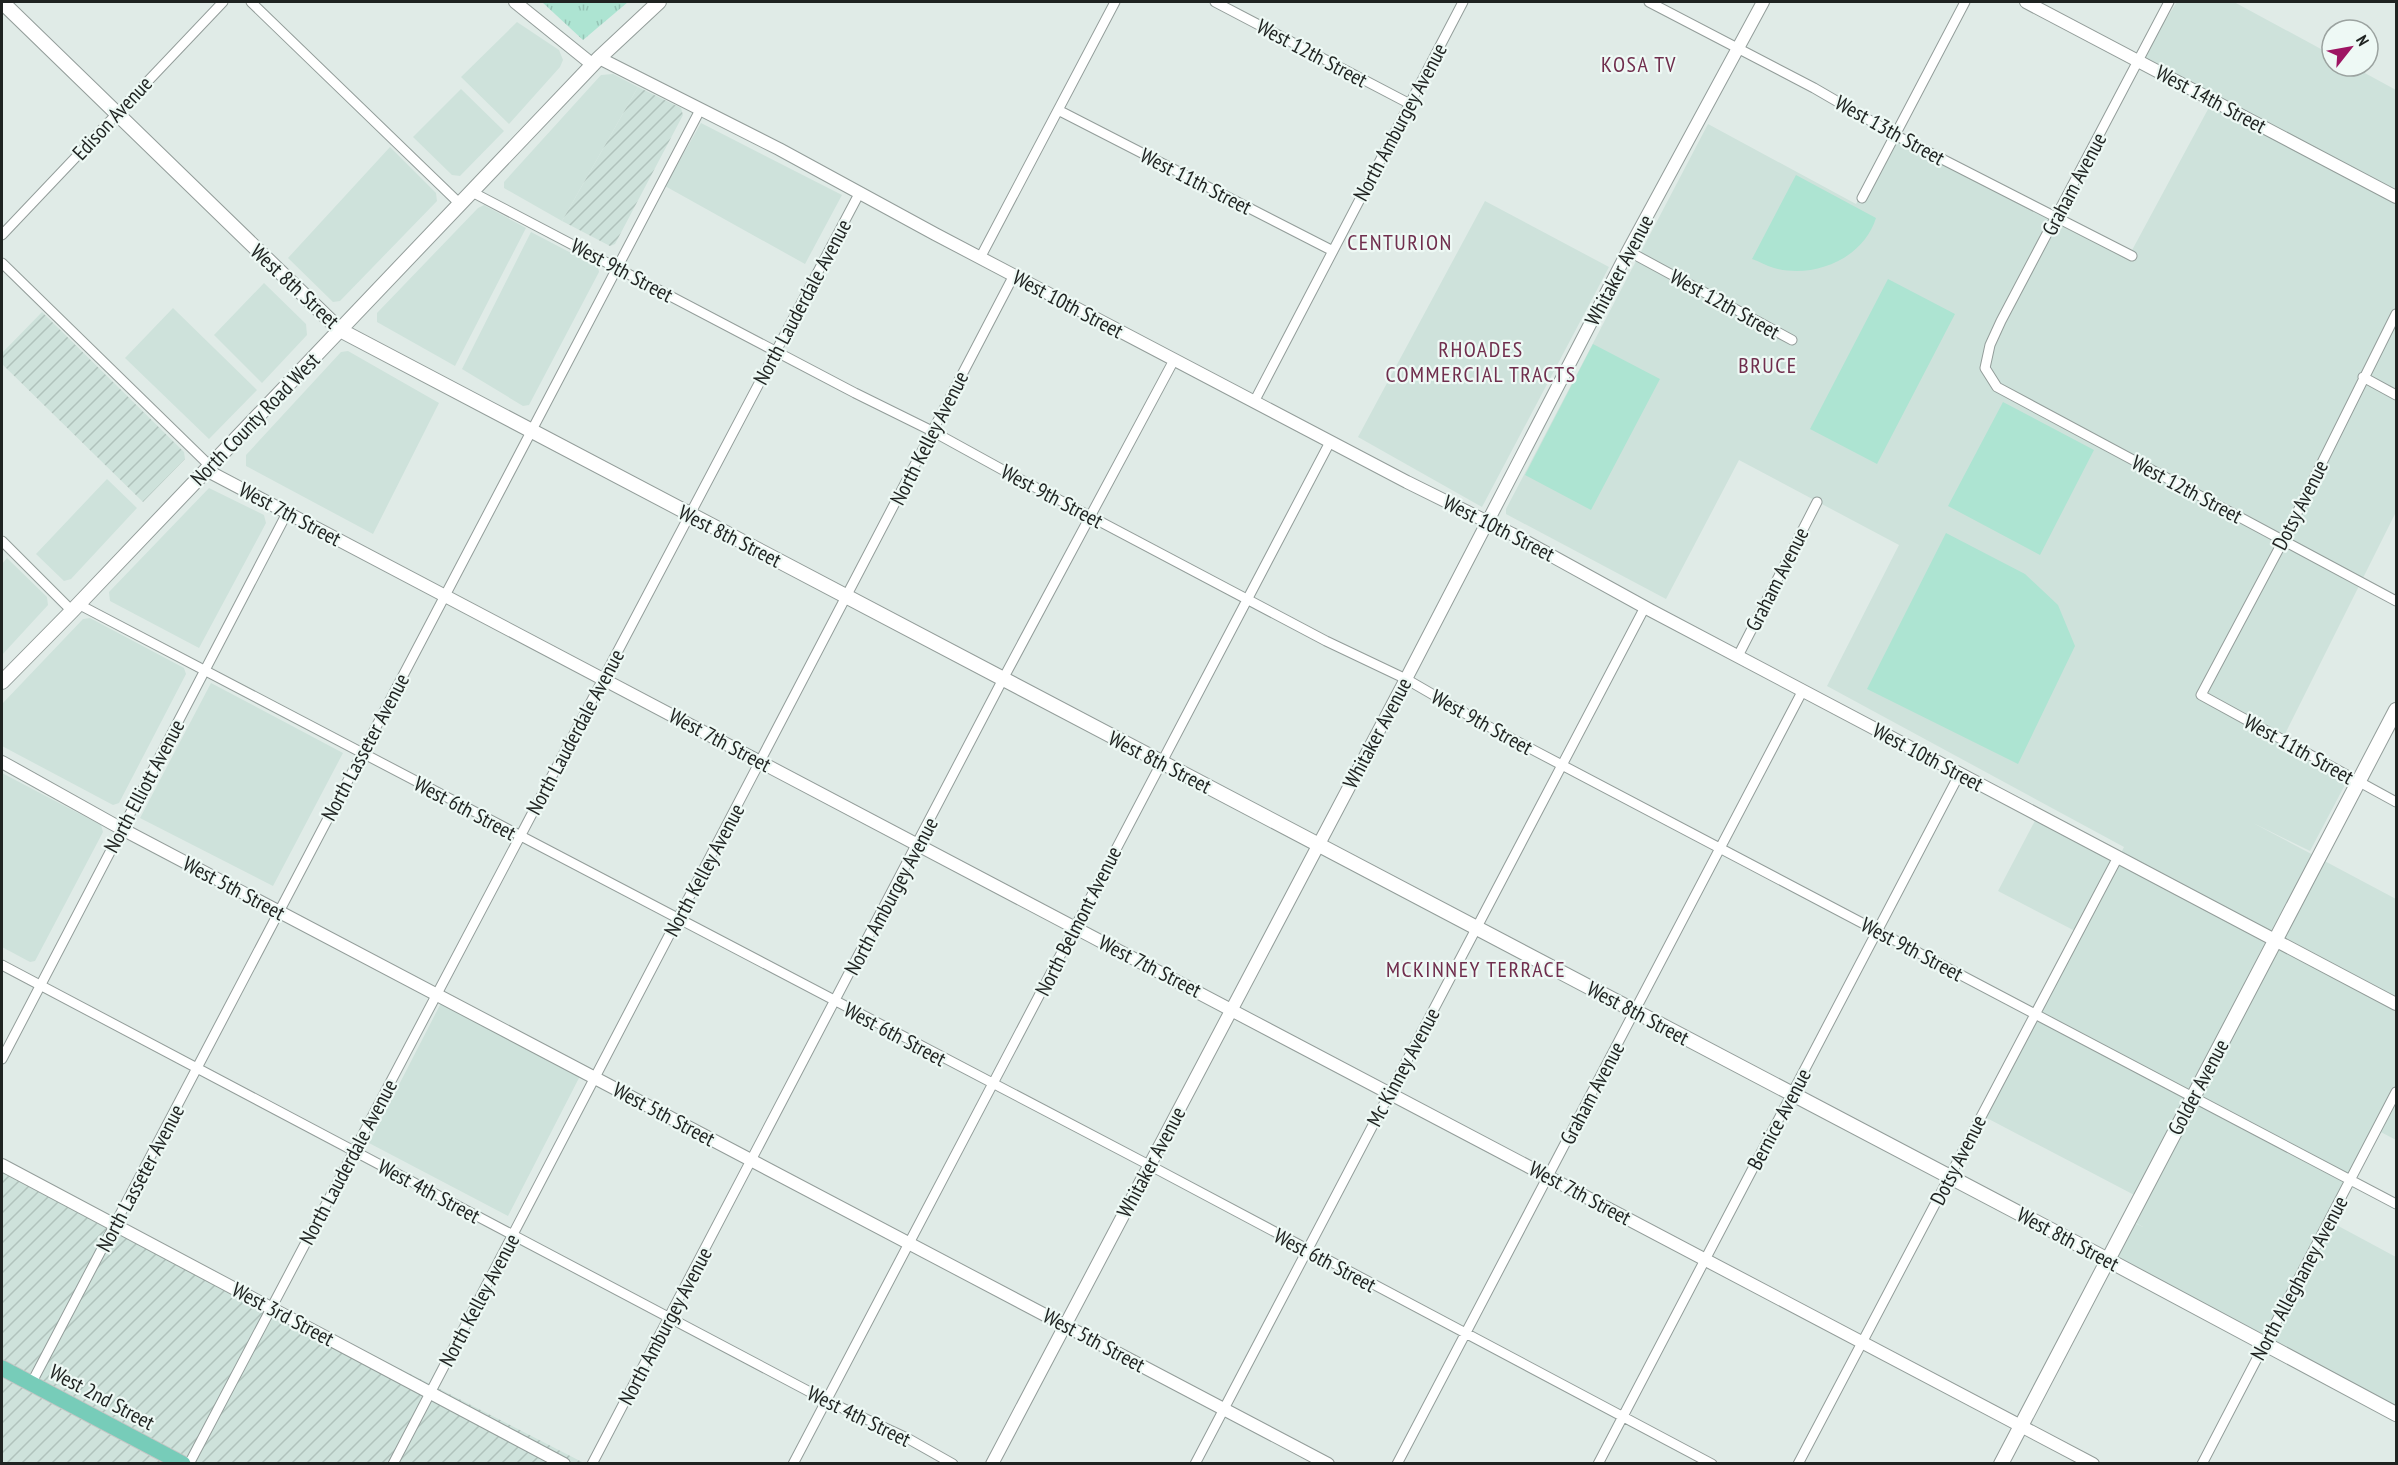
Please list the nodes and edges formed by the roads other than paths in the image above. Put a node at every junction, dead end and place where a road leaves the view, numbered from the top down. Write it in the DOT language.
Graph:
graph roads {
  1 [pos="2,2"];
  2 [pos="223,2"];
  3 [pos="252,2"];
  4 [pos="515,2"];
  5 [pos="659,2"];
  6 [pos="1115,2"];
  7 [pos="1215,2"];
  8 [pos="1463,2"];
  9 [pos="1649,2"];
  10 [pos="1763,2"];
  11 [pos="1965,2"];
  12 [pos="2026,2"];
  13 [pos="2169,2"];
  14 [pos="1738,48"];
  15 [pos="596,61"];
  16 [pos="2139,61"];
  17 [pos="1410,104"];
  18 [pos="699,110"];
  19 [pos="1058,110"];
  20 [pos="116,113"];
  21 [pos="1895,135"];
  22 [pos="472,192"];
  23 [pos="860,192"];
  24 [pos="2397,197"];
  25 [pos="1862,198"];
  26 [pos="460,204"];
  27 [pos="2057,217"];
  28 [pos="2,235"];
  29 [pos="1333,251"];
  30 [pos="1628,251"];
  31 [pos="2132,256"];
  32 [pos="980,258"];
  33 [pos="2,263"];
  34 [pos="617,268"];
  35 [pos="1014,274"];
  36 [pos="2397,314"];
  37 [pos="340,330"];
  38 [pos="1791,340"];
  39 [pos="776,351"];
  40 [pos="1174,360"];
  41 [pos="1985,368"];
  42 [pos="2363,377"];
  43 [pos="2397,395"];
  44 [pos="1254,402"];
  45 [pos="531,430"];
  46 [pos="932,431"];
  47 [pos="1330,442"];
  48 [pos="208,468"];
  49 [pos="1817,502"];
  50 [pos="287,513"];
  51 [pos="690,515"];
  52 [pos="1091,517"];
  53 [pos="1488,521"];
  54 [pos="2,541"];
  55 [pos="2283,541"];
  56 [pos="445,596"];
  57 [pos="847,597"];
  58 [pos="1248,600"];
  59 [pos="2397,601"];
  60 [pos="75,607"];
  61 [pos="1645,607"];
  62 [pos="1738,656"];
  63 [pos="205,671"];
  64 [pos="603,679"];
  65 [pos="1406,679"];
  66 [pos="1003,680"];
  67 [pos="2,682"];
  68 [pos="1803,690"];
  69 [pos="2201,695"];
  70 [pos="2397,710"];
  71 [pos="362,753"];
  72 [pos="2,762"];
  73 [pos="761,762"];
  74 [pos="1160,762"];
  75 [pos="1562,765"];
  76 [pos="1960,773"];
  77 [pos="2359,782"];
  78 [pos="2397,802"];
  79 [pos="122,829"];
  80 [pos="520,836"];
  81 [pos="1318,844"];
  82 [pos="918,845"];
  83 [pos="1720,848"];
  84 [pos="2118,857"];
  85 [pos="279,912"];
  86 [pos="678,920"];
  87 [pos="1075,928"];
  88 [pos="1477,928"];
  89 [pos="1878,931"];
  90 [pos="2276,940"];
  91 [pos="2,965"];
  92 [pos="40,986"];
  93 [pos="436,994"];
  94 [pos="835,1002"];
  95 [pos="2397,1004"];
  96 [pos="1232,1008"];
  97 [pos="1635,1011"];
  98 [pos="2035,1014"];
  99 [pos="2,1059"];
  100 [pos="197,1069"];
  101 [pos="595,1078"];
  102 [pos="993,1085"];
  103 [pos="2397,1092"];
  104 [pos="1390,1093"];
  105 [pos="1793,1094"];
  106 [pos="2193,1097"];
  107 [pos="354,1151"];
  108 [pos="752,1160"];
  109 [pos="2,1165"];
  110 [pos="1149,1165"];
  111 [pos="1548,1176"];
  112 [pos="1950,1176"];
  113 [pos="2351,1179"];
  114 [pos="2397,1203"];
  115 [pos="115,1225"];
  116 [pos="513,1235"];
  117 [pos="910,1243"];
  118 [pos="1307,1250"];
  119 [pos="1705,1260"];
  120 [pos="2108,1260"];
  121 [pos="271,1308"];
  122 [pos="669,1318"];
  123 [pos="1066,1324"];
  124 [pos="1465,1334"];
  125 [pos="1862,1342"];
  126 [pos="2264,1344"];
  127 [pos="2,1368"];
  128 [pos="31,1384"];
  129 [pos="430,1393"];
  130 [pos="827,1401"];
  131 [pos="1224,1409"];
  132 [pos="2397,1414"];
  133 [pos="1623,1416"];
  134 [pos="2021,1426"];
  135 [pos="183,1464"];
  136 [pos="189,1464"];
  137 [pos="393,1464"];
  138 [pos="564,1464"];
  139 [pos="592,1464"];
  140 [pos="793,1464"];
  141 [pos="953,1464"];
  142 [pos="992,1464"];
  143 [pos="1195,1464"];
  144 [pos="1328,1464"];
  145 [pos="1397,1464"];
  146 [pos="1598,1464"];
  147 [pos="1712,1464"];
  148 [pos="1798,1464"];
  149 [pos="2001,1464"];
  150 [pos="2093,1464"];
  151 [pos="2202,1464"];
  1 -- 20 [label="main road, West 8th Street"];
  2 -- 20 [label="street, Edison Avenue"];
  3 -- 26 [label="street"];
  4 -- 15 [label="street, West 10th Street"];
  5 -- 15 [label="main road, North County Road West"];
  6 -- 19 [label="street"];
  7 -- 17 [label="street, West 12th Street"];
  8 -- 17 [label="street, North Amburgey Avenue"];
  9 -- 14 [label="street, West 13th Street"];
  10 -- 14 [label="street, Whitaker Avenue"];
  11 -- 21 [label="street"];
  12 -- 16 [label="street, West 14th Street"];
  13 -- 16 [label="street, Graham Avenue"];
  14 -- 21 [label="street, West 13th Street"];
  14 -- 30 [label="street, Whitaker Avenue"];
  15 -- 18 [label="street, West 10th Street"];
  15 -- 22 [label="main road, North County Road West"];
  16 -- 24 [label="street, West 14th Street"];
  16 -- 27 [label="street, Graham Avenue"];
  17 -- 29 [label="street, North Amburgey Avenue"];
  18 -- 23 [label="street, West 10th Street"];
  18 -- 34 [label="street, North Lasseter Avenue"];
  19 -- 29 [label="street, West 11th Street"];
  19 -- 32 [label="street"];
  20 -- 28 [label="street, Edison Avenue"];
  20 -- 37 [label="main road, West 8th Street"];
  21 -- 25 [label="street"];
  21 -- 27 [label="street, West 13th Street"];
  22 -- 26 [label="main road, North County Road West"];
  22 -- 34 [label="street, West 9th Street"];
  23 -- 32 [label="street, West 10th Street"];
  23 -- 39 [label="street, North Lauderdale Avenue"];
  26 -- 37 [label="main road, North County Road West"];
  27 -- 31 [label="street, West 13th Street"];
  27 -- 41 [label="street, Graham Avenue"];
  29 -- 44 [label="street, North Amburgey Avenue"];
  30 -- 38 [label="street, West 12th Street"];
  30 -- 53 [label="street, Whitaker Avenue"];
  32 -- 35 [label="street, West 10th Street"];
  33 -- 48 [label="street, West 7th Street"];
  34 -- 39 [label="street, West 9th Street"];
  34 -- 45 [label="street, North Lasseter Avenue"];
  35 -- 40 [label="street, West 10th Street"];
  35 -- 46 [label="street, North Kelley Avenue"];
  36 -- 42 [label="street, Dotsy Avenue"];
  37 -- 45 [label="main road, West 8th Street"];
  37 -- 48 [label="main road, North County Road West"];
  39 -- 46 [label="street, West 9th Street"];
  39 -- 51 [label="street, North Lauderdale Avenue"];
  40 -- 44 [label="street, West 10th Street"];
  40 -- 52 [label="street, North Amburgey Avenue"];
  41 -- 55 [label="street, West 12th Street"];
  42 -- 43 [label="street"];
  42 -- 55 [label="street, Dotsy Avenue"];
  44 -- 47 [label="street, West 10th Street"];
  45 -- 51 [label="main road, West 8th Street"];
  45 -- 56 [label="street, North Lasseter Avenue"];
  46 -- 52 [label="street, West 9th Street"];
  46 -- 57 [label="street, North Kelley Avenue"];
  47 -- 53 [label="street, West 10th Street"];
  47 -- 58 [label="street, North Belmont Avenue"];
  48 -- 50 [label="street, West 7th Street"];
  48 -- 60 [label="main road, North County Road West"];
  49 -- 62 [label="street, Graham Avenue"];
  50 -- 56 [label="street, West 7th Street"];
  50 -- 63 [label="street, North Elliott Avenue"];
  51 -- 57 [label="main road, West 8th Street"];
  51 -- 64 [label="street, North Lauderdale Avenue"];
  52 -- 58 [label="street, West 9th Street"];
  52 -- 66 [label="street, North Amburgey Avenue"];
  53 -- 61 [label="street, West 10th Street"];
  53 -- 65 [label="street, Whitaker Avenue"];
  54 -- 60 [label="street, West 6th Street"];
  55 -- 59 [label="street, West 12th Street"];
  55 -- 69 [label="street, Dotsy Avenue"];
  56 -- 64 [label="street, West 7th Street"];
  56 -- 71 [label="street, North Lasseter Avenue"];
  57 -- 66 [label="main road, West 8th Street"];
  57 -- 73 [label="street, North Kelley Avenue"];
  58 -- 65 [label="street, West 9th Street"];
  58 -- 74 [label="street, North Belmont Avenue"];
  60 -- 63 [label="street, West 6th Street"];
  60 -- 67 [label="main road, North County Road West"];
  61 -- 62 [label="street, West 10th Street"];
  61 -- 75 [label="street, Mc Kinney Avenue"];
  62 -- 68 [label="street, West 10th Street"];
  63 -- 71 [label="street, West 6th Street"];
  63 -- 79 [label="street, North Elliott Avenue"];
  64 -- 73 [label="street, West 7th Street"];
  64 -- 80 [label="street, North Lauderdale Avenue"];
  65 -- 75 [label="street, West 9th Street"];
  65 -- 81 [label="street, Whitaker Avenue"];
  66 -- 74 [label="main road, West 8th Street"];
  66 -- 82 [label="street, North Amburgey Avenue"];
  68 -- 76 [label="street, West 10th Street"];
  68 -- 83 [label="street, Graham Avenue"];
  69 -- 77 [label="street, West 11th Street"];
  70 -- 77 [label="main road, Golder Avenue"];
  71 -- 80 [label="street, West 6th Street"];
  71 -- 85 [label="street, North Lasseter Avenue"];
  72 -- 79 [label="street, West 5th Street"];
  73 -- 82 [label="street, West 7th Street"];
  73 -- 86 [label="street, North Kelley Avenue"];
  74 -- 81 [label="main road, West 8th Street"];
  74 -- 87 [label="street, North Belmont Avenue"];
  75 -- 83 [label="street, West 9th Street"];
  75 -- 88 [label="street, Mc Kinney Avenue"];
  76 -- 84 [label="street, West 10th Street"];
  76 -- 89 [label="street, Bernice Avenue"];
  77 -- 78 [label="street, West 11th Street"];
  77 -- 90 [label="main road, Golder Avenue"];
  79 -- 85 [label="street, West 5th Street"];
  79 -- 92 [label="street, North Elliott Avenue"];
  80 -- 86 [label="street, West 6th Street"];
  80 -- 93 [label="street, North Lauderdale Avenue"];
  81 -- 88 [label="main road, West 8th Street"];
  81 -- 96 [label="street, Whitaker Avenue"];
  82 -- 87 [label="street, West 7th Street"];
  82 -- 94 [label="street, North Amburgey Avenue"];
  83 -- 89 [label="street, West 9th Street"];
  83 -- 97 [label="street, Graham Avenue"];
  84 -- 90 [label="street, West 10th Street"];
  84 -- 98 [label="street, Dotsy Avenue"];
  85 -- 93 [label="street, West 5th Street"];
  85 -- 100 [label="street, North Lasseter Avenue"];
  86 -- 94 [label="street, West 6th Street"];
  86 -- 101 [label="street, North Kelley Avenue"];
  87 -- 96 [label="street, West 7th Street"];
  87 -- 102 [label="street, North Belmont Avenue"];
  88 -- 97 [label="main road, West 8th Street"];
  88 -- 104 [label="street, Mc Kinney Avenue"];
  89 -- 98 [label="street, West 9th Street"];
  89 -- 105 [label="street, Bernice Avenue"];
  90 -- 95 [label="street, West 10th Street"];
  90 -- 106 [label="main road, Golder Avenue"];
  91 -- 92 [label="street, West 4th Street"];
  92 -- 99 [label="street, North Elliott Avenue"];
  92 -- 100 [label="street, West 4th Street"];
  93 -- 101 [label="street, West 5th Street"];
  93 -- 107 [label="street, North Lauderdale Avenue"];
  94 -- 102 [label="street, West 6th Street"];
  94 -- 108 [label="street, North Amburgey Avenue"];
  96 -- 104 [label="street, West 7th Street"];
  96 -- 110 [label="street, Whitaker Avenue"];
  97 -- 105 [label="main road, West 8th Street"];
  97 -- 111 [label="street, Graham Avenue"];
  98 -- 106 [label="street, West 9th Street"];
  98 -- 112 [label="street, Dotsy Avenue"];
  100 -- 107 [label="street, West 4th Street"];
  100 -- 115 [label="street, North Lasseter Avenue"];
  101 -- 108 [label="street, West 5th Street"];
  101 -- 116 [label="street, North Kelley Avenue"];
  102 -- 110 [label="street, West 6th Street"];
  102 -- 117 [label="street, North Belmont Avenue"];
  103 -- 113 [label="street, North Alleghaney Avenue"];
  104 -- 111 [label="street, West 7th Street"];
  104 -- 118 [label="street, Mc Kinney Avenue"];
  105 -- 112 [label="main road, West 8th Street"];
  105 -- 119 [label="street, Bernice Avenue"];
  106 -- 113 [label="street, West 9th Street"];
  106 -- 120 [label="main road, Golder Avenue"];
  107 -- 116 [label="street, West 4th Street"];
  107 -- 121 [label="street, North Lauderdale Avenue"];
  108 -- 117 [label="street, West 5th Street"];
  108 -- 122 [label="street, North Amburgey Avenue"];
  109 -- 115 [label="street, West 3rd Street"];
  110 -- 118 [label="street, West 6th Street"];
  110 -- 123 [label="street, Whitaker Avenue"];
  111 -- 119 [label="street, West 7th Street"];
  111 -- 124 [label="street, Graham Avenue"];
  112 -- 120 [label="main road, West 8th Street"];
  112 -- 125 [label="street, Dotsy Avenue"];
  113 -- 114 [label="street, West 9th Street"];
  113 -- 126 [label="street, North Alleghaney Avenue"];
  115 -- 121 [label="street, West 3rd Street"];
  115 -- 128 [label="street, North Lasseter Avenue"];
  116 -- 122 [label="street, West 4th Street"];
  116 -- 129 [label="street, North Kelley Avenue"];
  117 -- 123 [label="street, West 5th Street"];
  117 -- 130 [label="street, North Belmont Avenue"];
  118 -- 124 [label="street, West 6th Street"];
  118 -- 131 [label="street, Mc Kinney Avenue"];
  119 -- 125 [label="street, West 7th Street"];
  119 -- 133 [label="street, Bernice Avenue"];
  120 -- 126 [label="main road, West 8th Street"];
  120 -- 134 [label="main road, Golder Avenue"];
  121 -- 129 [label="street, West 3rd Street"];
  121 -- 136 [label="street, North Lauderdale Avenue"];
  122 -- 130 [label="street, West 4th Street"];
  122 -- 139 [label="street, North Amburgey Avenue"];
  123 -- 131 [label="street, West 5th Street"];
  123 -- 142 [label="street, Whitaker Avenue"];
  124 -- 133 [label="street, West 6th Street"];
  124 -- 145 [label="street, Graham Avenue"];
  125 -- 134 [label="street, West 7th Street"];
  125 -- 148 [label="street, Dotsy Avenue"];
  126 -- 132 [label="main road, West 8th Street"];
  126 -- 151 [label="street, North Alleghaney Avenue"];
  127 -- 128 [label="main road, West 2nd Street"];
  128 -- 135 [label="main road, West 2nd Street"];
  129 -- 137 [label="street, North Kelley Avenue"];
  129 -- 138 [label="street, West 3rd Street"];
  130 -- 140 [label="street, North Belmont Avenue"];
  130 -- 141 [label="street, West 4th Street"];
  131 -- 143 [label="street, Mc Kinney Avenue"];
  131 -- 144 [label="street, West 5th Street"];
  133 -- 146 [label="street, Bernice Avenue"];
  133 -- 147 [label="street, West 6th Street"];
  134 -- 149 [label="main road, Golder Avenue"];
  134 -- 150 [label="street, West 7th Street"];
}
